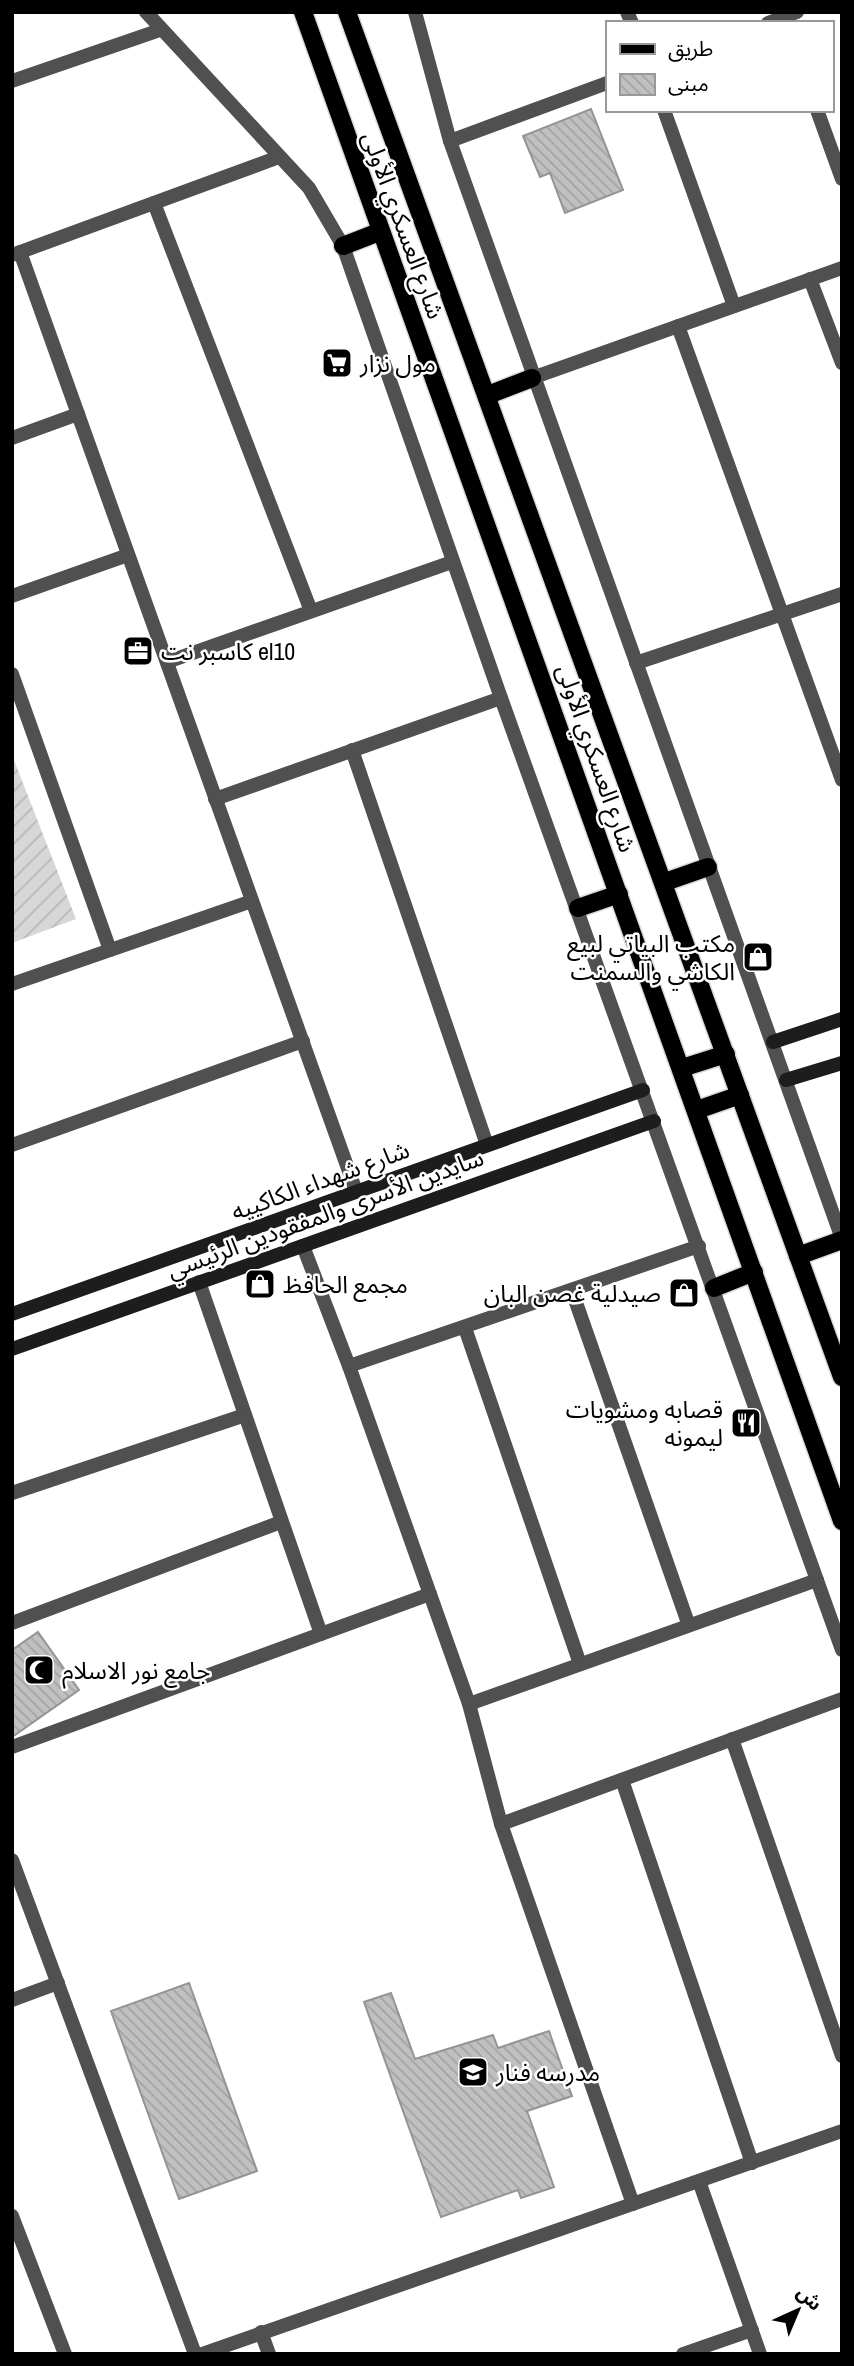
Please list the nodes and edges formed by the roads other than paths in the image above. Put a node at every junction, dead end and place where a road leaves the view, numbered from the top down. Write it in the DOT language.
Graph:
graph roads {
  1 [pos="146,12"];
  2 [pos="303,12"];
  3 [pos="347,12"];
  4 [pos="415,12"];
  5 [pos="160,30"];
  6 [pos="12,81"];
  7 [pos="606,83"];
  8 [pos="665,112"];
  9 [pos="818,112"];
  10 [pos="450,141"];
  11 [pos="279,157"];
  12 [pos="842,178"];
  13 [pos="154,203"];
  14 [pos="379,232"];
  15 [pos="343,246"];
  16 [pos="16,253"];
  17 [pos="842,268"];
  18 [pos="810,279"];
  19 [pos="734,306"];
  20 [pos="678,326"];
  21 [pos="842,362"];
  22 [pos="532,378"];
  23 [pos="488,395"];
  24 [pos="78,414"];
  25 [pos="12,438"];
  26 [pos="128,555"];
  27 [pos="453,562"];
  28 [pos="842,594"];
  29 [pos="12,596"];
  30 [pos="311,611"];
  31 [pos="781,614"];
  32 [pos="167,662"];
  33 [pos="636,663"];
  34 [pos="12,674"];
  35 [pos="501,698"];
  36 [pos="352,750"];
  37 [pos="842,780"];
  38 [pos="215,799"];
  39 [pos="708,867"];
  40 [pos="665,882"];
  41 [pos="619,894"];
  42 [pos="252,901"];
  43 [pos="578,908"];
  44 [pos="110,950"];
  45 [pos="12,984"];
  46 [pos="842,1020"];
  47 [pos="303,1041"];
  48 [pos="773,1042"];
  49 [pos="726,1054"];
  50 [pos="842,1063"];
  51 [pos="682,1068"];
  52 [pos="786,1080"];
  53 [pos="643,1090"];
  54 [pos="740,1096"];
  55 [pos="697,1110"];
  56 [pos="654,1121"];
  57 [pos="13,1143"];
  58 [pos="487,1145"];
  59 [pos="356,1191"];
  60 [pos="842,1239"];
  61 [pos="303,1245"];
  62 [pos="699,1246"];
  63 [pos="798,1256"];
  64 [pos="754,1272"];
  65 [pos="199,1282"];
  66 [pos="714,1288"];
  67 [pos="572,1292"];
  68 [pos="12,1314"];
  69 [pos="465,1328"];
  70 [pos="12,1349"];
  71 [pos="349,1366"];
  72 [pos="842,1377"];
  73 [pos="245,1415"];
  74 [pos="12,1493"];
  75 [pos="842,1521"];
  76 [pos="281,1522"];
  77 [pos="817,1580"];
  78 [pos="430,1594"];
  79 [pos="12,1623"];
  80 [pos="688,1623"];
  81 [pos="321,1634"];
  82 [pos="842,1650"];
  83 [pos="580,1664"];
  84 [pos="842,1699"];
  85 [pos="469,1703"];
  86 [pos="732,1739"];
  87 [pos="12,1747"];
  88 [pos="622,1780"];
  89 [pos="501,1824"];
  90 [pos="13,1863"];
  91 [pos="58,1983"];
  92 [pos="12,2000"];
  93 [pos="842,2056"];
  94 [pos="840,2137"];
  95 [pos="752,2163"];
  96 [pos="699,2181"];
  97 [pos="633,2204"];
  98 [pos="12,2216"];
  99 [pos="752,2330"];
  100 [pos="261,2332"];
  101 [pos="65,2354"];
  102 [pos="195,2354"];
  103 [pos="202,2354"];
  104 [pos="269,2354"];
  105 [pos="683,2354"];
  106 [pos="761,2354"];
  1 -- 5 [label="street"];
  2 -- 14 [label="main road, شارع العسكري الأولى"];
  3 -- 23 [label="main road, شارع العسكري الأولى"];
  4 -- 10 [label="street"];
  5 -- 6 [label="street"];
  5 -- 11 [label="street"];
  7 -- 10 [label="street"];
  8 -- 19 [label="street"];
  9 -- 12 [label="street"];
  10 -- 22 [label="street"];
  11 -- 13 [label="street"];
  11 -- 15 [label="street"];
  13 -- 16 [label="street"];
  13 -- 30 [label="street"];
  14 -- 15 [label="main road"];
  14 -- 41 [label="main road, شارع العسكري الأولى"];
  15 -- 27 [label="street"];
  16 -- 24 [label="street"];
  17 -- 18 [label="street"];
  18 -- 19 [label="street"];
  18 -- 21 [label="street"];
  19 -- 20 [label="street"];
  20 -- 22 [label="street"];
  20 -- 31 [label="street"];
  22 -- 23 [label="main road"];
  22 -- 33 [label="street"];
  23 -- 40 [label="main road, شارع العسكري الأولى"];
  24 -- 25 [label="street"];
  24 -- 26 [label="street"];
  26 -- 29 [label="street"];
  26 -- 32 [label="street"];
  27 -- 30 [label="street"];
  27 -- 35 [label="street"];
  28 -- 31 [label="street"];
  30 -- 32 [label="street"];
  31 -- 33 [label="street"];
  31 -- 37 [label="street"];
  32 -- 38 [label="street"];
  33 -- 39 [label="street"];
  34 -- 44 [label="street"];
  35 -- 36 [label="street"];
  35 -- 43 [label="street"];
  36 -- 38 [label="street"];
  36 -- 58 [label="street"];
  38 -- 42 [label="street"];
  39 -- 40 [label="main road"];
  39 -- 48 [label="street"];
  40 -- 49 [label="main road, شارع العسكري الأولى"];
  41 -- 43 [label="main road"];
  41 -- 51 [label="main road, شارع العسكري الأولى"];
  42 -- 44 [label="street"];
  42 -- 47 [label="street"];
  43 -- 53 [label="street"];
  44 -- 45 [label="street"];
  46 -- 48 [label="main road"];
  47 -- 57 [label="street"];
  47 -- 59 [label="street"];
  48 -- 52 [label="street"];
  49 -- 51 [label="main road"];
  49 -- 54 [label="main road, شارع العسكري الأولى"];
  50 -- 52 [label="main road"];
  51 -- 55 [label="main road, شارع العسكري الأولى"];
  52 -- 60 [label="street"];
  53 -- 56 [label="street"];
  53 -- 58 [label="main road, شارع شهداء الكاكييه"];
  54 -- 55 [label="main road"];
  54 -- 63 [label="main road, شارع العسكري الأولى"];
  55 -- 64 [label="main road, شارع العسكري الأولى"];
  56 -- 61 [label="main road, سايدين الأسرى والمفقودين الرئيسي"];
  56 -- 62 [label="street"];
  58 -- 59 [label="main road, شارع شهداء الكاكييه"];
  59 -- 68 [label="main road, شارع شهداء الكاكييه"];
  60 -- 63 [label="main road"];
  61 -- 65 [label="main road, سايدين الأسرى والمفقودين الرئيسي"];
  61 -- 71 [label="street"];
  62 -- 66 [label="street"];
  62 -- 67 [label="street"];
  63 -- 72 [label="main road, شارع العسكري الأولى"];
  64 -- 66 [label="main road"];
  64 -- 75 [label="main road, شارع العسكري الأولى"];
  65 -- 70 [label="main road, سايدين الأسرى والمفقودين الرئيسي"];
  65 -- 73 [label="street"];
  66 -- 77 [label="street"];
  67 -- 69 [label="street"];
  67 -- 80 [label="street"];
  69 -- 71 [label="street"];
  69 -- 83 [label="street"];
  71 -- 78 [label="street"];
  73 -- 74 [label="street"];
  73 -- 76 [label="street"];
  76 -- 79 [label="street"];
  76 -- 81 [label="street"];
  77 -- 80 [label="street"];
  77 -- 82 [label="street"];
  78 -- 81 [label="street"];
  78 -- 85 [label="street"];
  80 -- 83 [label="street"];
  81 -- 87 [label="street"];
  83 -- 85 [label="street"];
  84 -- 86 [label="street"];
  85 -- 89 [label="street"];
  86 -- 88 [label="street"];
  86 -- 93 [label="street"];
  88 -- 89 [label="street"];
  88 -- 95 [label="street"];
  89 -- 97 [label="street"];
  90 -- 91 [label="street"];
  91 -- 92 [label="street"];
  91 -- 102 [label="street"];
  94 -- 95 [label="street"];
  95 -- 96 [label="street"];
  96 -- 97 [label="street"];
  96 -- 99 [label="street"];
  97 -- 100 [label="street"];
  98 -- 101 [label="street"];
  99 -- 105 [label="street"];
  99 -- 106 [label="street"];
  100 -- 103 [label="street"];
  100 -- 104 [label="street"];
}
